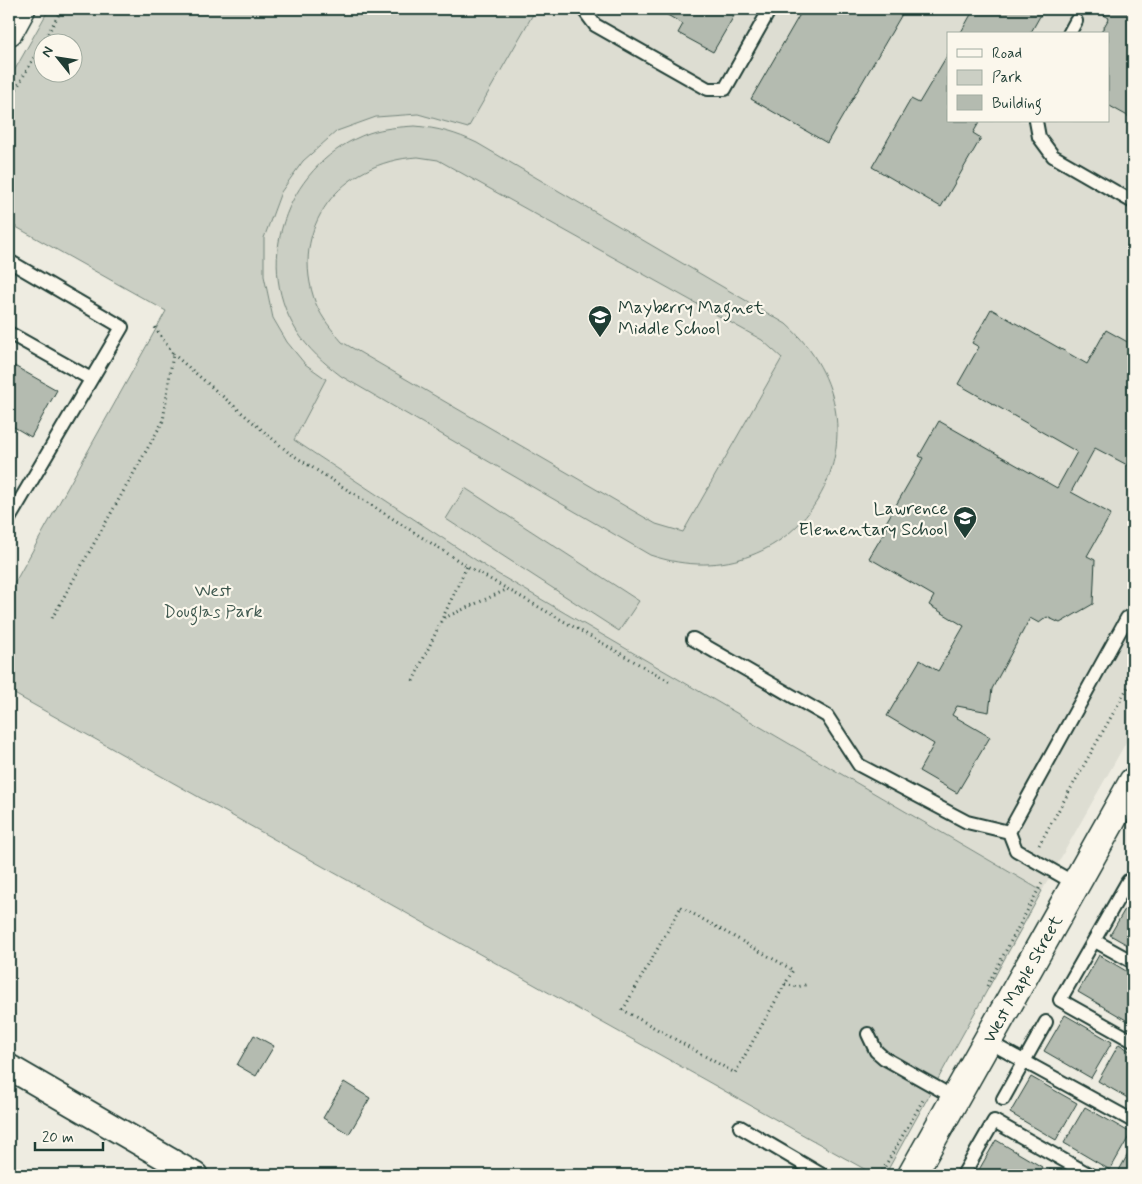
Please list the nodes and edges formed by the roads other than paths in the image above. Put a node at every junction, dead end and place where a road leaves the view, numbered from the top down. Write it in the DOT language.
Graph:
graph roads {
  1 [pos="21,9"];
  2 [pos="583,9"];
  3 [pos="770,9"];
  4 [pos="1076,21"];
  5 [pos="9,31"];
  6 [pos="1070,32"];
  7 [pos="1036,122"];
  8 [pos="1133,202"];
  9 [pos="9,261"];
  10 [pos="9,333"];
  11 [pos="91,379"];
  12 [pos="9,519"];
  13 [pos="1131,615"];
  14 [pos="693,639"];
  15 [pos="1133,782"];
  16 [pos="1009,832"];
  17 [pos="1076,884"];
  18 [pos="1133,884"];
  19 [pos="1095,941"];
  20 [pos="1133,962"];
  21 [pos="1046,1022"];
  22 [pos="868,1034"];
  23 [pos="1133,1040"];
  24 [pos="987,1041"];
  25 [pos="1024,1061"];
  26 [pos="9,1067"];
  27 [pos="955,1098"];
  28 [pos="1003,1099"];
  29 [pos="1133,1121"];
  30 [pos="740,1127"];
  31 [pos="195,1175"];
  32 [pos="822,1175"];
  33 [pos="912,1175"];
  34 [pos="964,1175"];
  35 [pos="1090,1175"];
  1 -- 5 [label="street"];
  2 -- 3 [label="lane"];
  4 -- 6 [label="lane"];
  7 -- 8 [label="lane"];
  9 -- 11 [label="lane"];
  10 -- 11 [label="lane"];
  11 -- 12 [label="lane"];
  13 -- 16 [label="lane"];
  14 -- 16 [label="lane"];
  15 -- 17 [label="street, West Maple Street"];
  16 -- 17 [label="lane"];
  17 -- 24 [label="street, West Maple Street"];
  18 -- 19 [label="lane"];
  19 -- 20 [label="lane"];
  19 -- 23 [label="lane"];
  21 -- 25 [label="lane"];
  22 -- 27 [label="lane"];
  24 -- 25 [label="lane"];
  24 -- 27 [label="street, West Maple Street"];
  25 -- 28 [label="lane"];
  25 -- 29 [label="lane"];
  26 -- 31 [label="street"];
  27 -- 33 [label="street, West Maple Street"];
  30 -- 32 [label="lane"];
  34 -- 35 [label="lane"];
}
